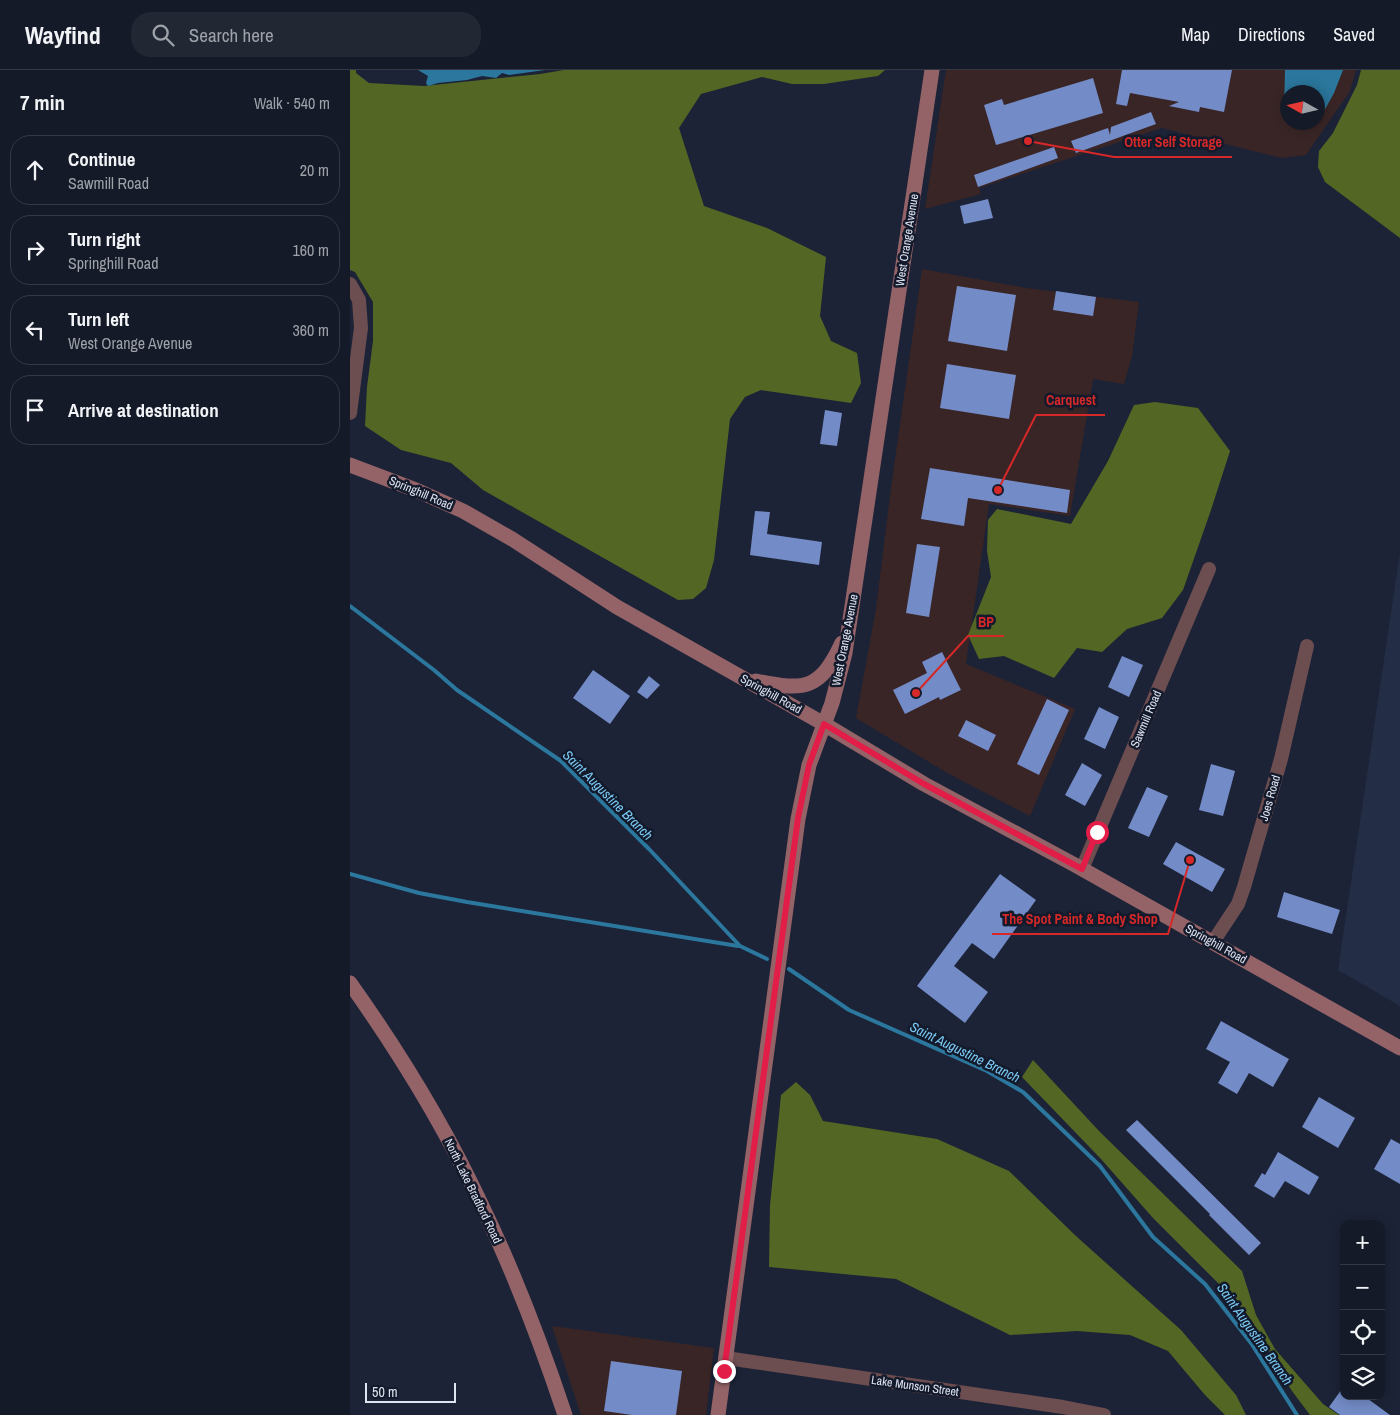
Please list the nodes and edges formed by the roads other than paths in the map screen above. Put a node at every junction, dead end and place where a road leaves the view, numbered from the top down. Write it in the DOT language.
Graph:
graph roads {
  1 [pos="932,70"];
  2 [pos="350,284"];
  3 [pos="350,413"];
  4 [pos="350,465"];
  5 [pos="1209,569"];
  6 [pos="849,626"];
  7 [pos="1307,646"];
  8 [pos="743,678"];
  9 [pos="824,724"];
  10 [pos="1082,869"];
  11 [pos="1213,942"];
  12 [pos="350,983"];
  13 [pos="1400,1048"];
  14 [pos="726,1358"];
  15 [pos="565,1415"];
  16 [pos="718,1415"];
  17 [pos="1104,1415"];
  1 -- 6 [label="main road, West Orange Avenue"];
  2 -- 3 [label="street"];
  4 -- 8 [label="main road, Springhill Road"];
  5 -- 10 [label="street, Sawmill Road"];
  6 -- 8 [label="main road"];
  6 -- 9 [label="main road, West Orange Avenue"];
  7 -- 11 [label="street, Joes Road"];
  8 -- 9 [label="main road, Springhill Road"];
  9 -- 10 [label="main road, Springhill Road"];
  9 -- 14 [label="main road, West Orange Avenue"];
  10 -- 11 [label="main road, Springhill Road"];
  11 -- 13 [label="main road, Springhill Road"];
  12 -- 15 [label="main road, North Lake Bradford Road"];
  14 -- 16 [label="main road, West Orange Avenue"];
  14 -- 17 [label="street, Lake Munson Street"];
}
